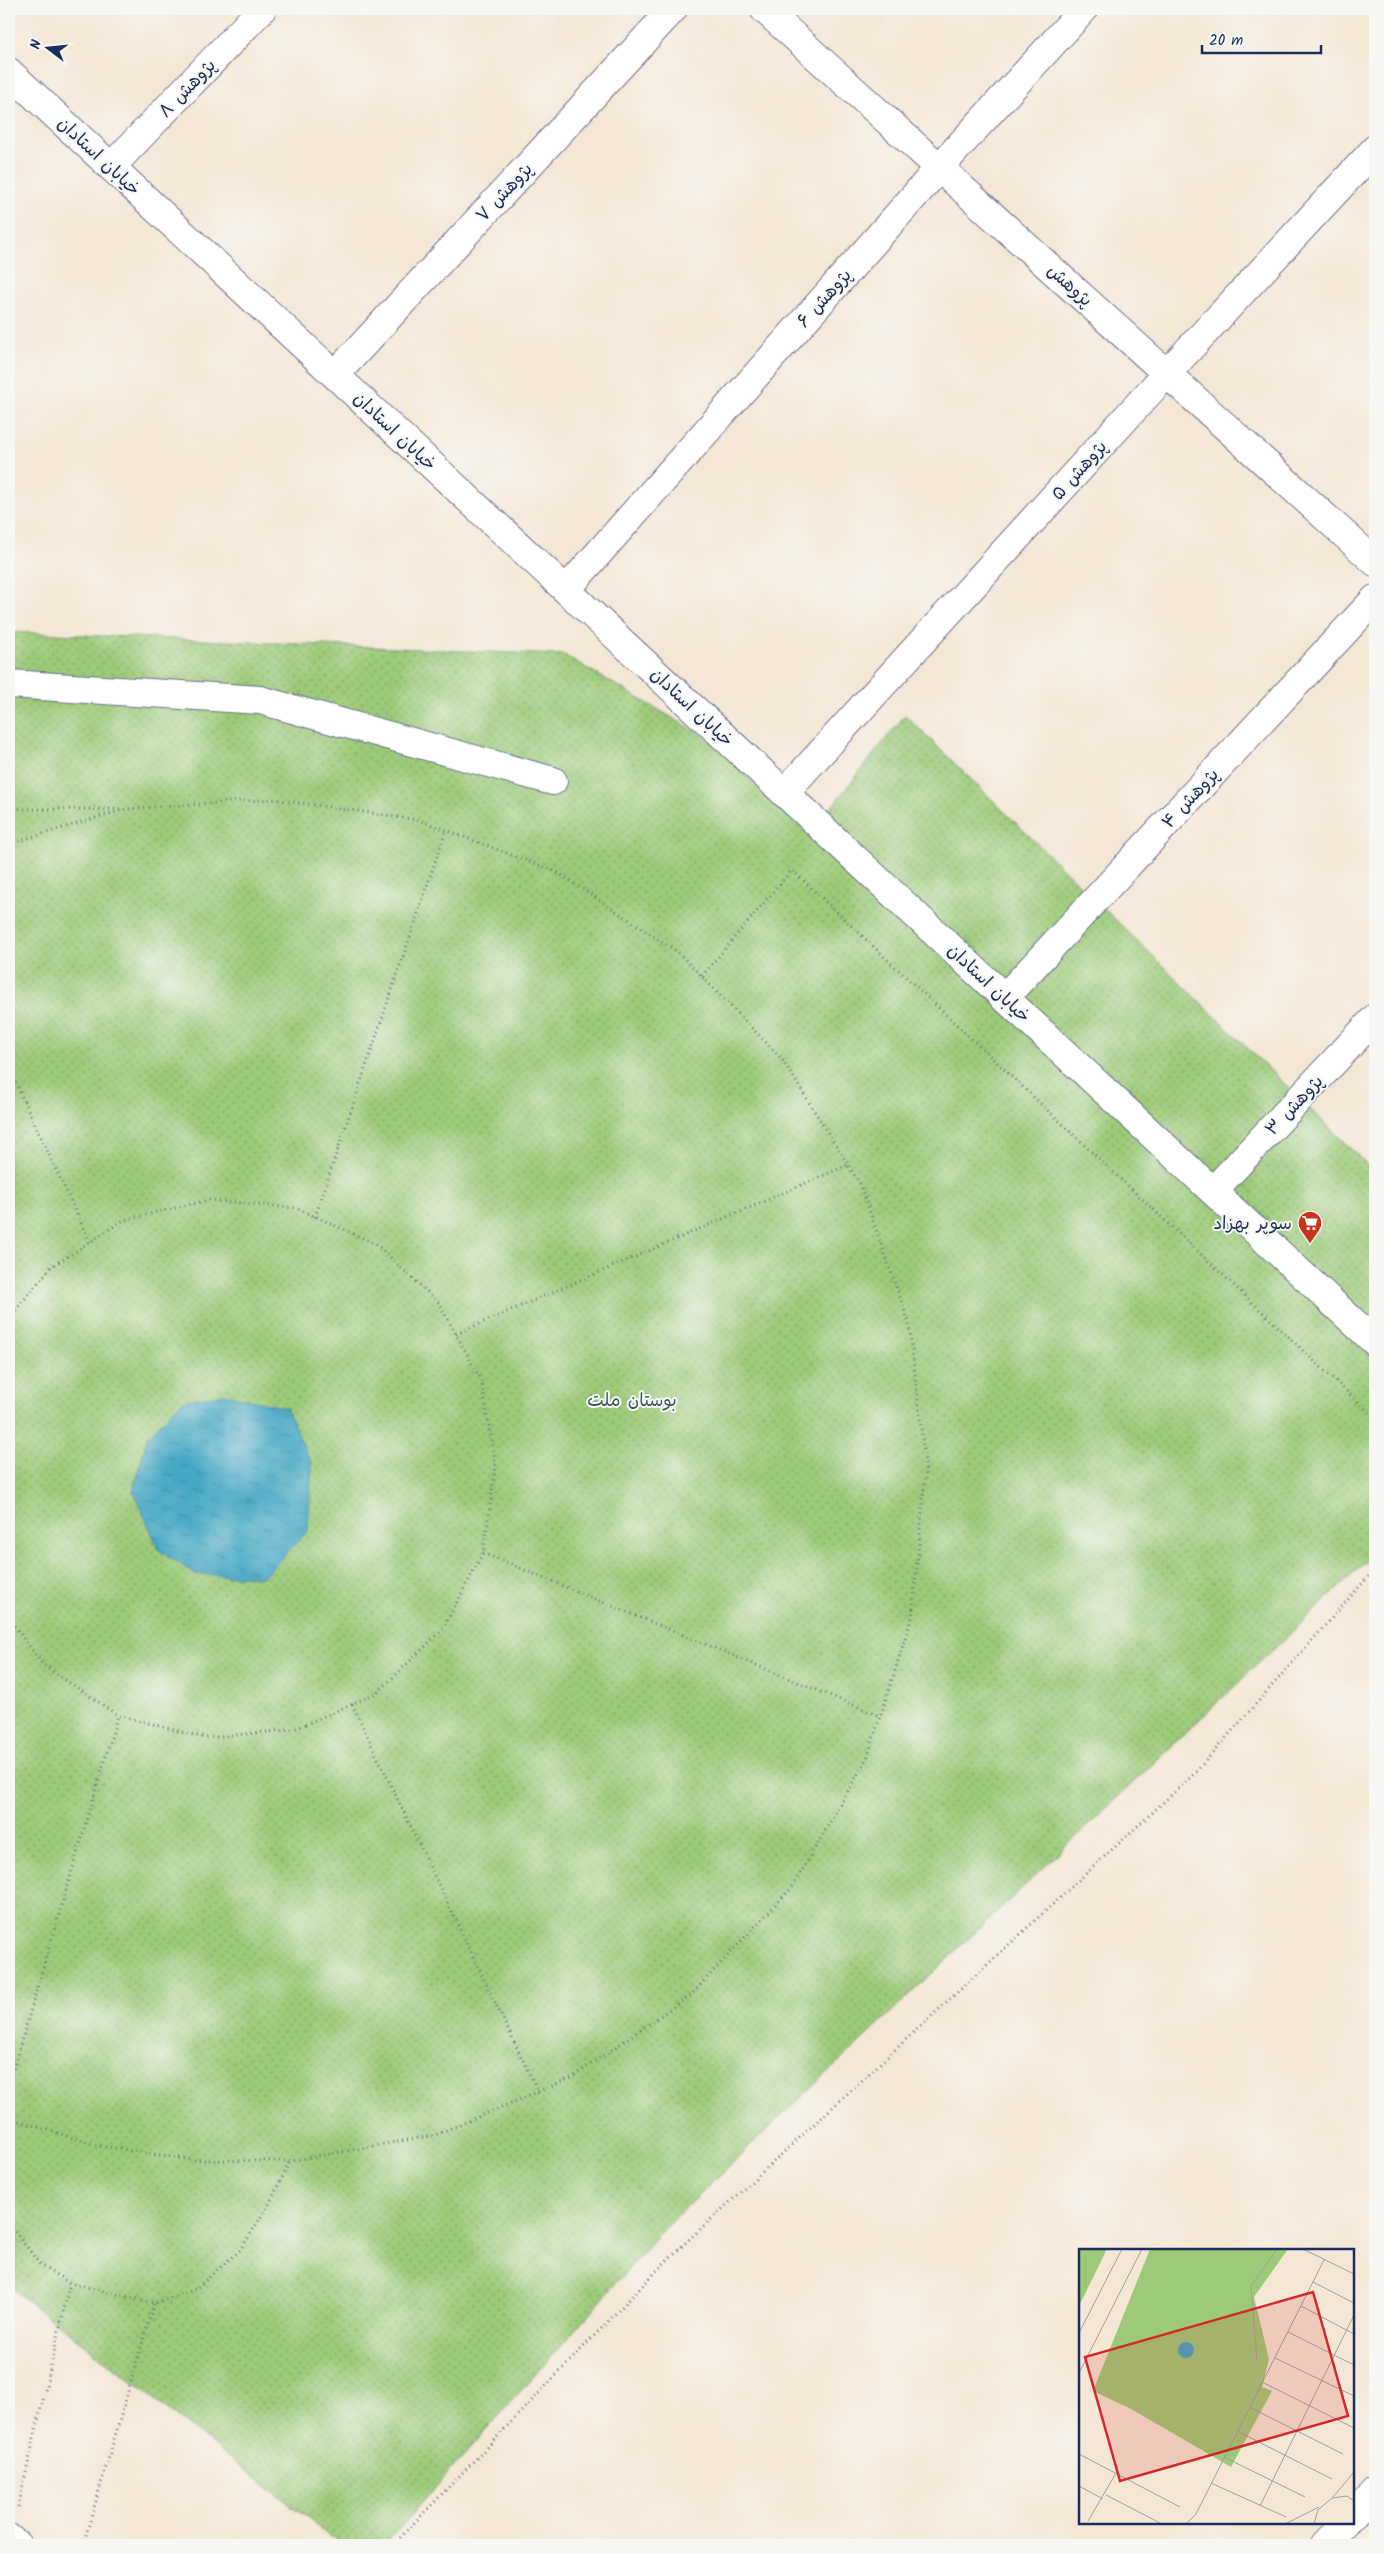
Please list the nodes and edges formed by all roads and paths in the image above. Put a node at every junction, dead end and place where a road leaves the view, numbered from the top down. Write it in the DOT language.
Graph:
graph roads {
  1 [pos="262,9"];
  2 [pos="673,9"];
  3 [pos="764,9"];
  4 [pos="1084,9"];
  5 [pos="9,72"];
  6 [pos="1375,149"];
  7 [pos="111,167"];
  8 [pos="940,167"];
  9 [pos="1167,373"];
  10 [pos="335,375"];
  11 [pos="1375,562"];
  12 [pos="566,590"];
  13 [pos="1375,599"];
  14 [pos="9,684"];
  15 [pos="554,781"];
  16 [pos="784,793"];
  17 [pos="9,809"];
  18 [pos="126,809"];
  19 [pos="446,830"];
  20 [pos="9,844"];
  21 [pos="702,976"];
  22 [pos="1004,998"];
  23 [pos="1375,1018"];
  24 [pos="9,1069"];
  25 [pos="848,1165"];
  26 [pos="1213,1191"];
  27 [pos="316,1217"];
  28 [pos="90,1242"];
  29 [pos="9,1318"];
  30 [pos="456,1334"];
  31 [pos="1375,1342"];
  32 [pos="1375,1418"];
  33 [pos="483,1553"];
  34 [pos="1375,1568"];
  35 [pos="9,1619"];
  36 [pos="352,1704"];
  37 [pos="118,1715"];
  38 [pos="880,1716"];
  39 [pos="9,2083"];
  40 [pos="538,2092"];
  41 [pos="9,2118"];
  42 [pos="290,2161"];
  43 [pos="9,2218"];
  44 [pos="70,2283"];
  45 [pos="154,2303"];
  46 [pos="1375,2492"];
  47 [pos="1354,2514"];
  48 [pos="1345,2524"];
  49 [pos="12,2541"];
  50 [pos="83,2545"];
  51 [pos="393,2545"];
  52 [pos="1324,2545"];
  1 -- 7 [label="street, پژوهش ۸"];
  2 -- 10 [label="street, پژوهش ۷"];
  3 -- 8 [label="street, پژوهش"];
  4 -- 8 [label="street, پژوهش ۶"];
  5 -- 7 [label="street, خیابان استادان"];
  6 -- 9 [label="street, پژوهش ۵"];
  7 -- 10 [label="street, خیابان استادان"];
  8 -- 9 [label="street, پژوهش"];
  8 -- 12 [label="street, پژوهش ۶"];
  9 -- 11 [label="street, پژوهش"];
  9 -- 16 [label="street, پژوهش ۵"];
  10 -- 12 [label="street, خیابان استادان"];
  12 -- 16 [label="street, خیابان استادان"];
  13 -- 22 [label="street, پژوهش ۴"];
  14 -- 15 [label="street"];
  16 -- 22 [label="street, خیابان استادان"];
  17 -- 18 [label="path"];
  18 -- 19 [label="path"];
  18 -- 20 [label="path"];
  19 -- 21 [label="path"];
  19 -- 27 [label="path"];
  21 -- 25 [label="path"];
  21 -- 32 [label="path"];
  22 -- 26 [label="street, خیابان استادان"];
  23 -- 26 [label="street, پژوهش ۳"];
  24 -- 28 [label="path"];
  25 -- 30 [label="path"];
  25 -- 38 [label="path"];
  26 -- 31 [label="street, خیابان استادان"];
  27 -- 28 [label="path"];
  27 -- 30 [label="path"];
  28 -- 29 [label="path"];
  30 -- 33 [label="path"];
  33 -- 36 [label="path"];
  33 -- 38 [label="path"];
  34 -- 51 [label="path"];
  35 -- 37 [label="path"];
  36 -- 37 [label="path"];
  36 -- 40 [label="path"];
  37 -- 39 [label="path"];
  38 -- 40 [label="path"];
  40 -- 42 [label="path"];
  41 -- 42 [label="path"];
  42 -- 45 [label="path"];
  43 -- 44 [label="path"];
  44 -- 45 [label="path"];
  44 -- 49 [label="path"];
  45 -- 50 [label="path"];
  46 -- 47 [label="street"];
  48 -- 52 [label="street"];
}
